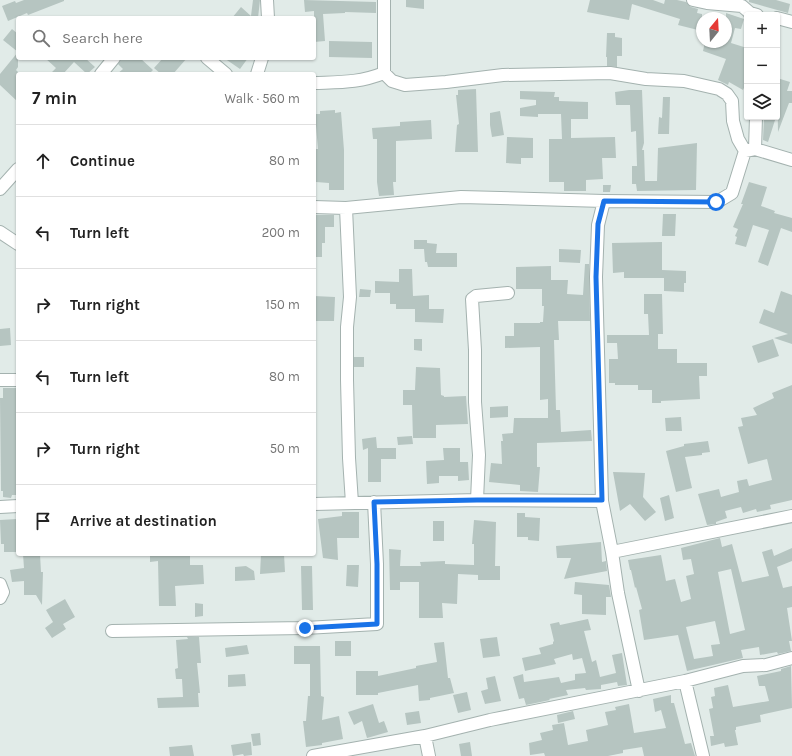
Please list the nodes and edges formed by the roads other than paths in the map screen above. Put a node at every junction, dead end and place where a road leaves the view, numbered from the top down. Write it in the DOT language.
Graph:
graph roads {
  1 [pos="268,0"];
  2 [pos="384,0"];
  3 [pos="693,0"];
  4 [pos="743,3"];
  5 [pos="749,12"];
  6 [pos="268,16"];
  7 [pos="780,21"];
  8 [pos="792,22"];
  9 [pos="112,60"];
  10 [pos="209,60"];
  11 [pos="261,60"];
  12 [pos="103,72"];
  13 [pos="224,72"];
  14 [pos="258,72"];
  15 [pos="384,73"];
  16 [pos="316,83"];
  17 [pos="755,120"];
  18 [pos="750,150"];
  19 [pos="792,160"];
  20 [pos="16,171"];
  21 [pos="0,189"];
  22 [pos="604,201"];
  23 [pos="316,207"];
  24 [pos="346,208"];
  25 [pos="0,232"];
  26 [pos="16,243"];
  27 [pos="508,293"];
  28 [pos="0,380"];
  29 [pos="16,380"];
  30 [pos="477,500"];
  31 [pos="602,500"];
  32 [pos="374,502"];
  33 [pos="352,503"];
  34 [pos="316,504"];
  35 [pos="16,506"];
  36 [pos="0,508"];
  37 [pos="792,516"];
  38 [pos="612,552"];
  39 [pos="0,584"];
  40 [pos="0,598"];
  41 [pos="112,631"];
  42 [pos="792,658"];
  43 [pos="685,681"];
  44 [pos="639,691"];
  45 [pos="425,736"];
  46 [pos="313,756"];
  47 [pos="429,756"];
  48 [pos="704,756"];
  1 -- 6 [label="street"];
  2 -- 15 [label="street"];
  3 -- 4 [label="street"];
  4 -- 5 [label="street"];
  7 -- 8 [label="street"];
  9 -- 12 [label="street"];
  10 -- 13 [label="street"];
  11 -- 14 [label="street"];
  15 -- 16 [label="street"];
  15 -- 18 [label="street"];
  17 -- 18 [label="street"];
  18 -- 19 [label="street"];
  18 -- 22 [label="street"];
  20 -- 21 [label="street"];
  22 -- 24 [label="street"];
  22 -- 31 [label="street"];
  23 -- 24 [label="street"];
  24 -- 33 [label="street"];
  25 -- 26 [label="street"];
  27 -- 30 [label="street"];
  28 -- 29 [label="street"];
  30 -- 31 [label="street"];
  30 -- 32 [label="street"];
  31 -- 38 [label="street"];
  32 -- 33 [label="street"];
  32 -- 41 [label="street"];
  33 -- 34 [label="street"];
  35 -- 36 [label="street"];
  37 -- 38 [label="street"];
  38 -- 44 [label="street"];
  39 -- 40 [label="street"];
  42 -- 43 [label="street"];
  43 -- 44 [label="street"];
  43 -- 48 [label="street"];
  44 -- 45 [label="street"];
  45 -- 46 [label="street"];
  45 -- 47 [label="street"];
}
